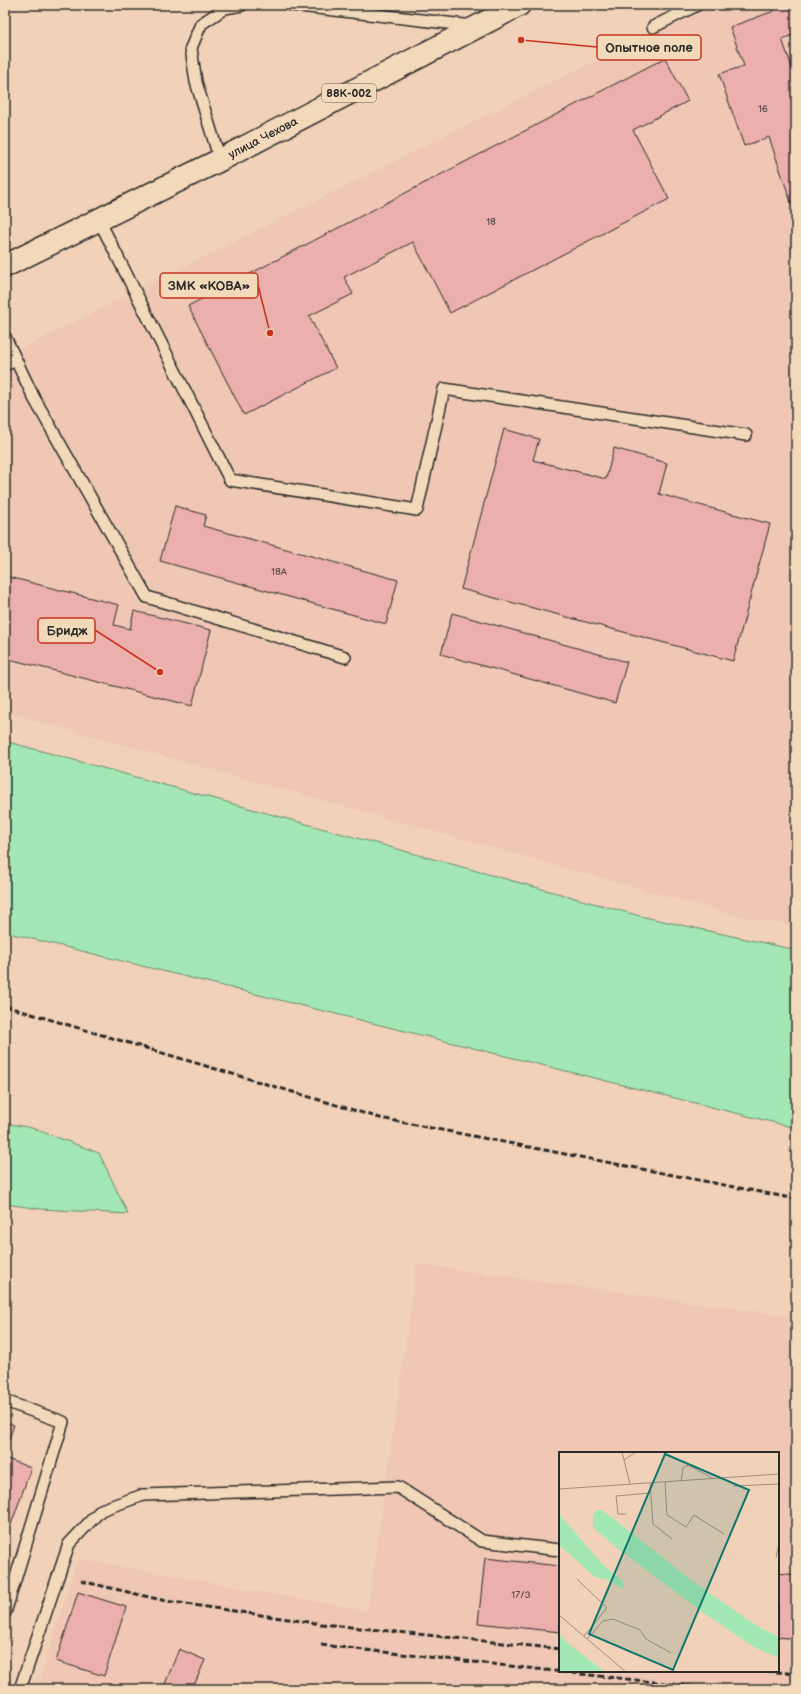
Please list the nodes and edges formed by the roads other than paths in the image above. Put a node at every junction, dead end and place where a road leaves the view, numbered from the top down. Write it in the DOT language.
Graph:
graph roads {
  1 [pos="242,5"];
  2 [pos="291,5"];
  3 [pos="519,5"];
  4 [pos="697,5"];
  5 [pos="477,27"];
  6 [pos="653,27"];
  7 [pos="220,160"];
  8 [pos="99,220"];
  9 [pos="5,266"];
  10 [pos="5,337"];
  11 [pos="16,360"];
  12 [pos="5,365"];
  13 [pos="746,435"];
  14 [pos="345,657"];
  15 [pos="5,1401"];
  16 [pos="559,1550"];
  17 [pos="5,1614"];
  18 [pos="20,1689"];
  1 -- 7 [label="lane"];
  2 -- 5 [label="lane"];
  3 -- 5 [label="main road, улица Чехова / 88К-002"];
  4 -- 6 [label="lane"];
  5 -- 7 [label="main road, улица Чехова / 88К-002"];
  7 -- 8 [label="main road, улица Чехова / 88К-002"];
  8 -- 9 [label="main road, улица Чехова / 88К-002"];
  8 -- 13 [label="lane"];
  10 -- 11 [label="lane"];
  11 -- 12 [label="lane"];
  11 -- 14 [label="lane"];
  15 -- 17 [label="lane"];
  16 -- 18 [label="lane"];
}
